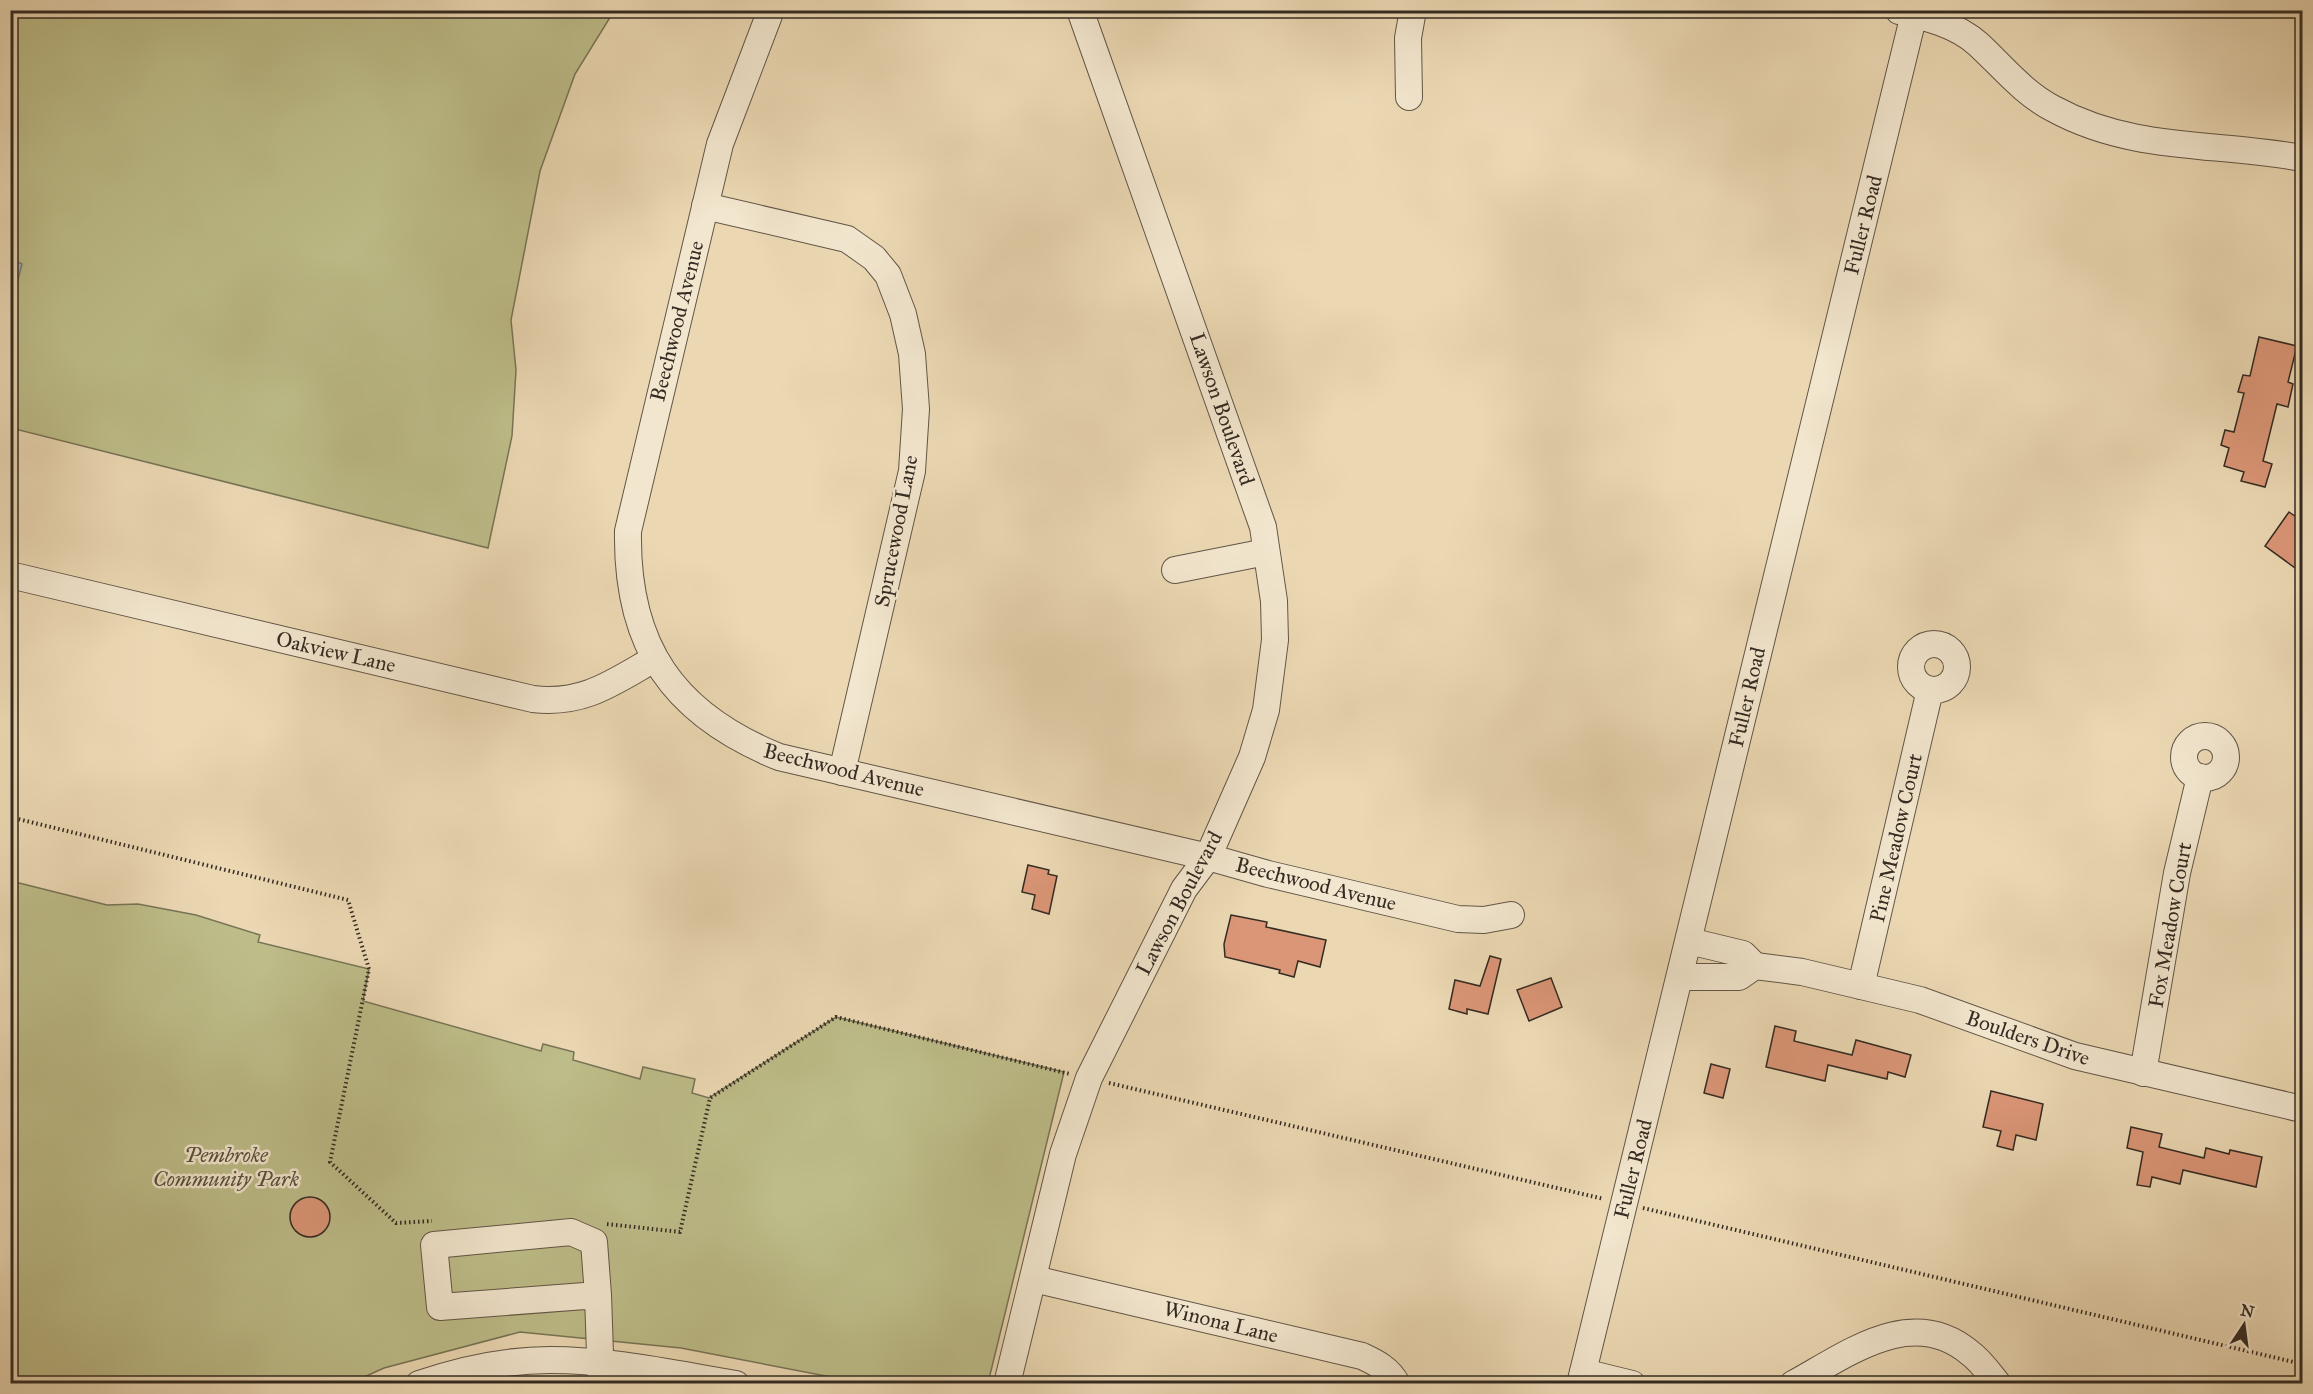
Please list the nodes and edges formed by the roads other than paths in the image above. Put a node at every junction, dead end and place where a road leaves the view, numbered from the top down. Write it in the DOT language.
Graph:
graph roads {
  1 [pos="771,10"];
  2 [pos="1080,10"];
  3 [pos="1413,10"];
  4 [pos="1909,12"];
  5 [pos="1408,97"];
  6 [pos="2302,158"];
  7 [pos="705,206"];
  8 [pos="1266,552"];
  9 [pos="1175,570"];
  10 [pos="10,575"];
  11 [pos="654,659"];
  12 [pos="1930,690"];
  13 [pos="842,772"];
  14 [pos="2200,777"];
  15 [pos="1208,857"];
  16 [pos="1511,915"];
  17 [pos="1689,941"];
  18 [pos="1755,966"];
  19 [pos="1680,977"];
  20 [pos="1861,986"];
  21 [pos="2143,1073"];
  22 [pos="2302,1108"];
  23 [pos="1034,1279"];
  24 [pos="598,1295"];
  25 [pos="601,1373"];
  26 [pos="1582,1377"];
  27 [pos="419,1383"];
  28 [pos="736,1383"];
  29 [pos="1007,1383"];
  30 [pos="1397,1383"];
  31 [pos="1632,1383"];
  32 [pos="1793,1383"];
  33 [pos="1998,1383"];
  1 -- 7 [label="street, Beechwood Avenue"];
  2 -- 8 [label="street, Lawson Boulevard"];
  3 -- 5 [label="street"];
  4 -- 6 [label="street"];
  4 -- 17 [label="street, Fuller Road"];
  7 -- 11 [label="street, Beechwood Avenue"];
  7 -- 13 [label="street, Sprucewood Lane"];
  8 -- 9 [label="street"];
  8 -- 15 [label="street, Lawson Boulevard"];
  10 -- 11 [label="street, Oakview Lane"];
  11 -- 13 [label="street, Beechwood Avenue"];
  12 -- 20 [label="street, Pine Meadow Court"];
  13 -- 15 [label="street, Beechwood Avenue"];
  14 -- 21 [label="street, Fox Meadow Court"];
  15 -- 16 [label="street, Beechwood Avenue"];
  15 -- 23 [label="street, Lawson Boulevard"];
  17 -- 18 [label="street, Boulders Drive"];
  17 -- 19 [label="street, Fuller Road"];
  18 -- 19 [label="street, Boulders Drive"];
  18 -- 20 [label="street, Boulders Drive"];
  19 -- 26 [label="street, Fuller Road"];
  20 -- 21 [label="street, Boulders Drive"];
  21 -- 22 [label="street, Boulders Drive"];
  23 -- 29 [label="street, Lawson Boulevard"];
  23 -- 30 [label="street, Winona Lane"];
  24 -- 24 [label="street"];
  24 -- 25 [label="street"];
  25 -- 27 [label="street"];
  25 -- 28 [label="street"];
  26 -- 31 [label="street"];
  32 -- 33 [label="street"];
}
